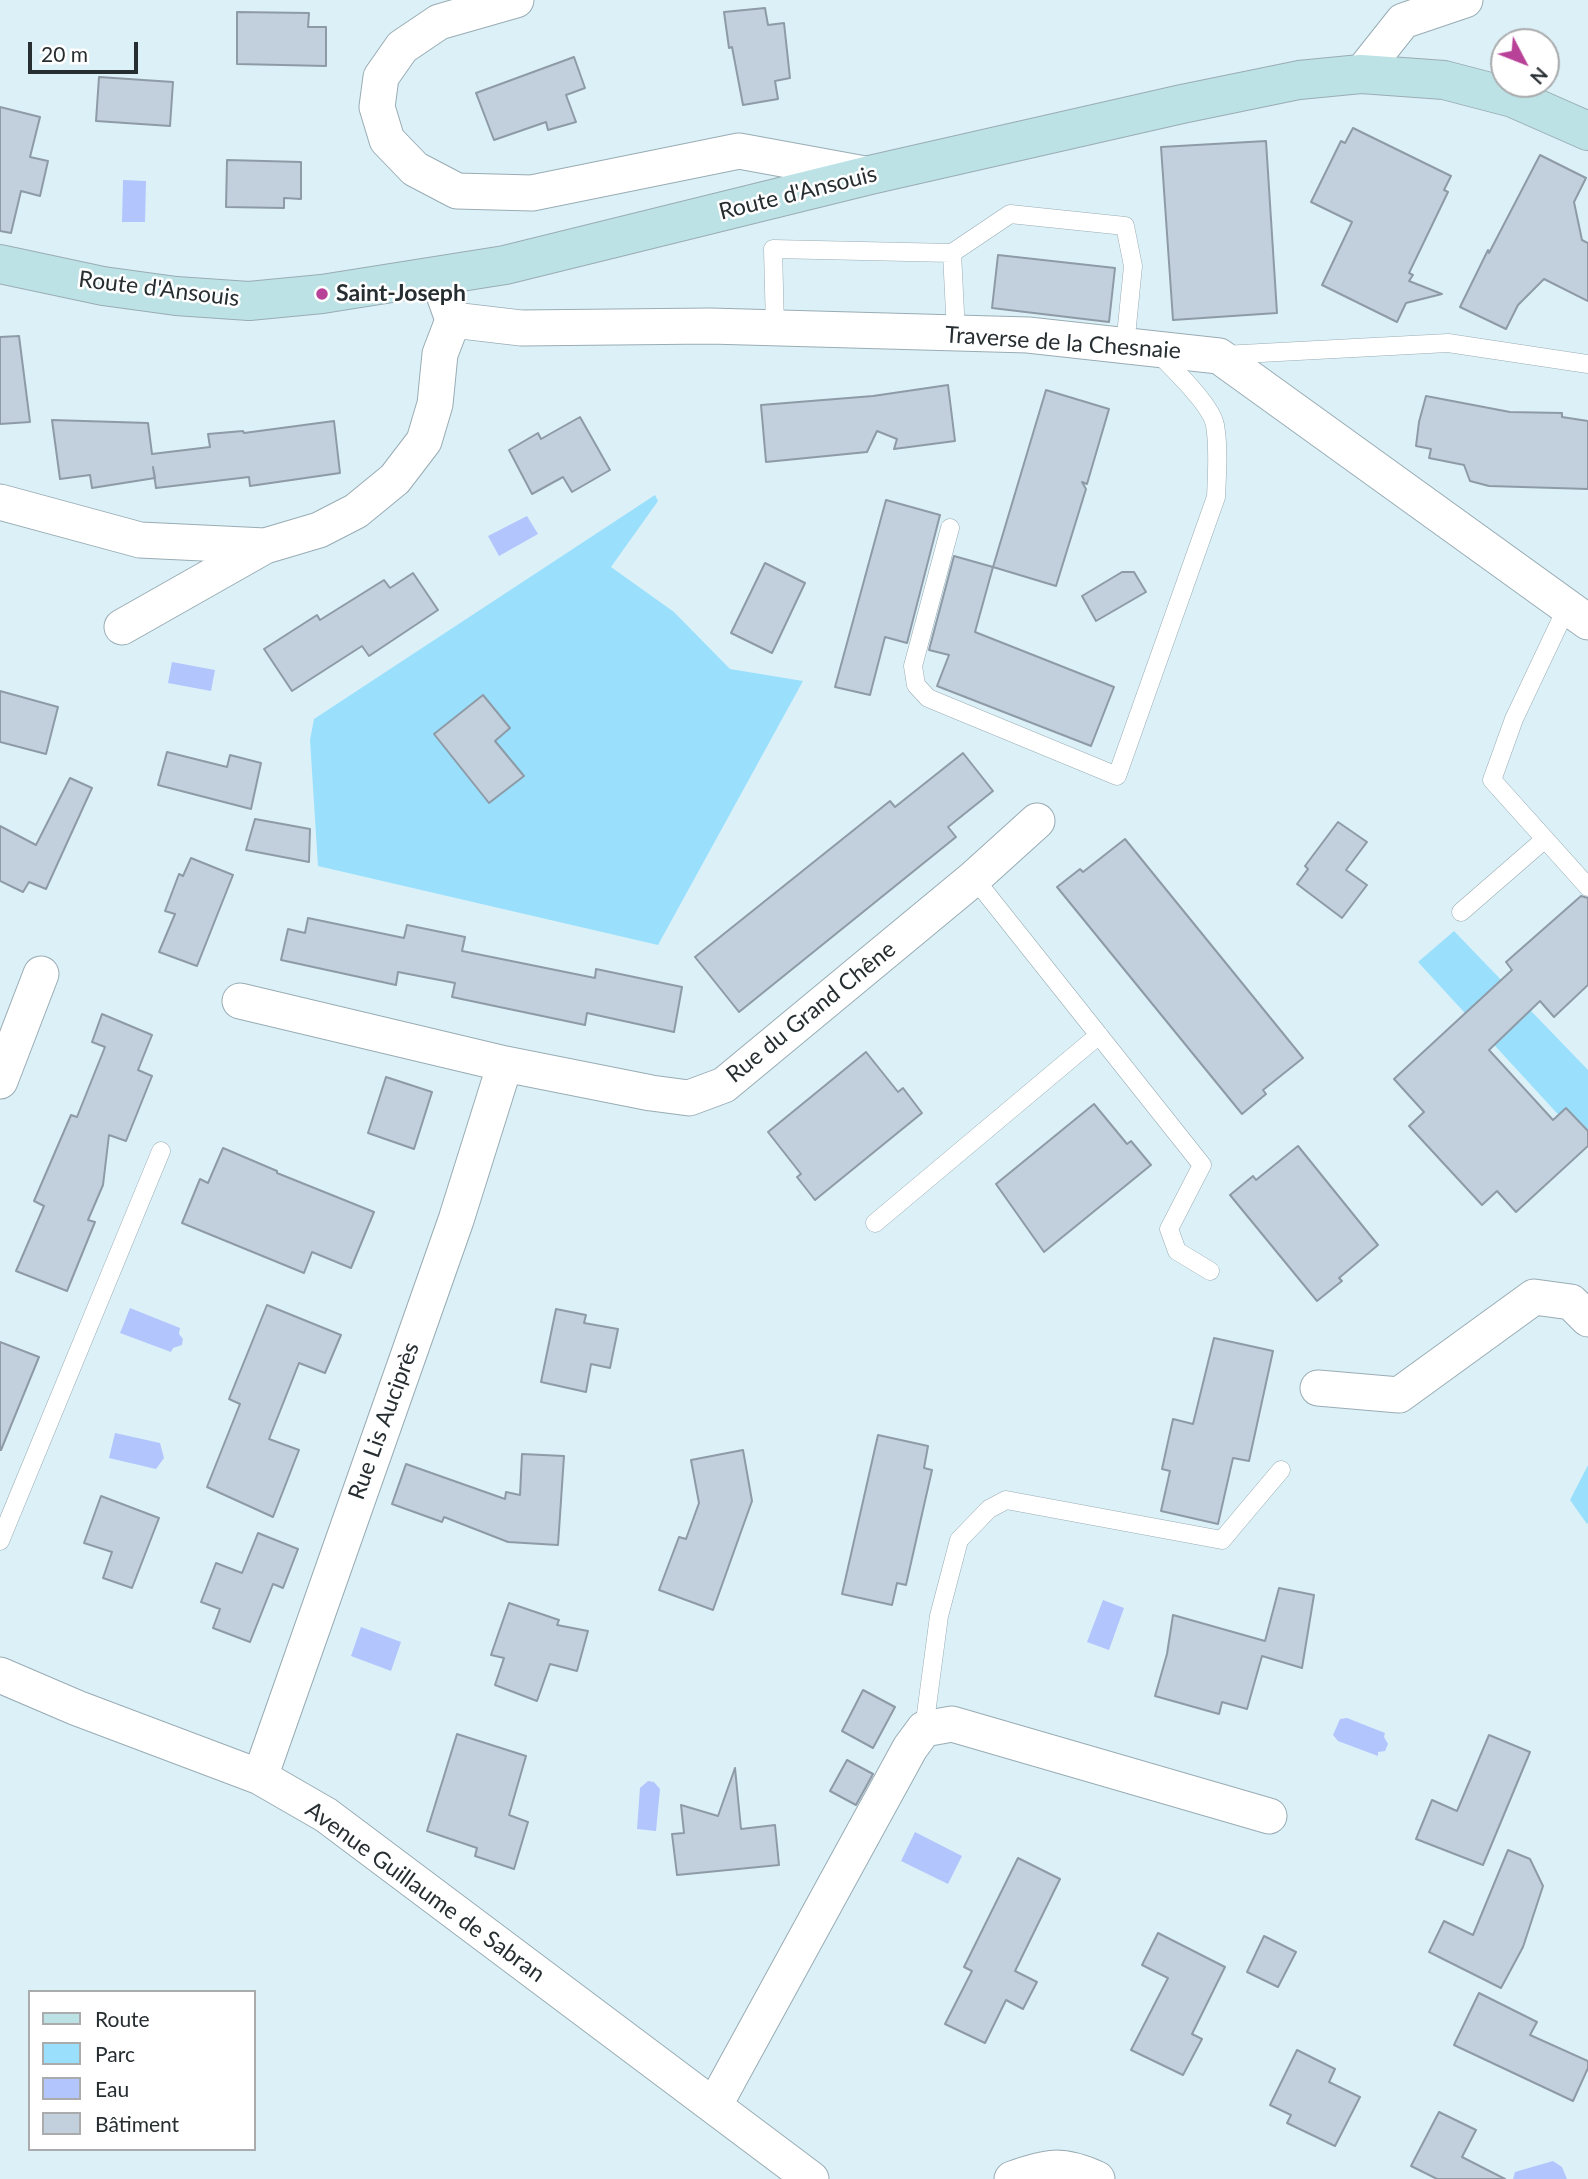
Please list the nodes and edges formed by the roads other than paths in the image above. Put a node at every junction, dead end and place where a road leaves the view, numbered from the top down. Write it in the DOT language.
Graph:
graph roads {
  1 [pos="516,0"];
  2 [pos="1465,0"];
  3 [pos="1361,74"];
  4 [pos="1588,131"];
  5 [pos="870,175"];
  6 [pos="952,253"];
  7 [pos="0,264"];
  8 [pos="437,275"];
  9 [pos="453,320"];
  10 [pos="775,328"];
  11 [pos="956,334"];
  12 [pos="1139,347"];
  13 [pos="1219,356"];
  14 [pos="1588,365"];
  15 [pos="0,502"];
  16 [pos="950,528"];
  17 [pos="265,546"];
  18 [pos="1577,614"];
  19 [pos="122,627"];
  20 [pos="1037,821"];
  21 [pos="1545,839"];
  22 [pos="974,878"];
  23 [pos="1588,887"];
  24 [pos="1461,912"];
  25 [pos="41,974"];
  26 [pos="240,1000"];
  27 [pos="1099,1035"];
  28 [pos="505,1064"];
  29 [pos="0,1081"];
  30 [pos="160,1151"];
  31 [pos="875,1223"];
  32 [pos="1210,1271"];
  33 [pos="1588,1319"];
  34 [pos="1318,1388"];
  35 [pos="1281,1470"];
  36 [pos="0,1541"];
  37 [pos="0,1675"];
  38 [pos="924,1729"];
  39 [pos="260,1777"];
  40 [pos="1269,1816"];
  41 [pos="713,2106"];
  42 [pos="811,2179"];
  43 [pos="1012,2179"];
  44 [pos="1097,2179"];
  1 -- 5 [label="street"];
  2 -- 3 [label="street"];
  3 -- 4 [label="street, Route d'Ansouis"];
  3 -- 5 [label="street, Route d'Ansouis"];
  5 -- 8 [label="street, Route d'Ansouis"];
  6 -- 10 [label="lane"];
  6 -- 11 [label="lane"];
  6 -- 12 [label="lane"];
  7 -- 8 [label="street, Route d'Ansouis"];
  8 -- 9 [label="street"];
  9 -- 10 [label="street, Traverse de la Chesnaie"];
  9 -- 17 [label="street"];
  10 -- 11 [label="street, Traverse de la Chesnaie"];
  11 -- 12 [label="street, Traverse de la Chesnaie"];
  12 -- 13 [label="street, Traverse de la Chesnaie"];
  12 -- 16 [label="lane"];
  13 -- 14 [label="lane"];
  13 -- 18 [label="street, Traverse de la Chesnaie"];
  15 -- 17 [label="street"];
  17 -- 19 [label="street"];
  18 -- 21 [label="lane"];
  20 -- 22 [label="street, Rue du Grand Chêne"];
  21 -- 23 [label="lane"];
  21 -- 24 [label="lane"];
  22 -- 27 [label="lane"];
  22 -- 28 [label="street, Rue du Grand Chêne"];
  25 -- 29 [label="street"];
  26 -- 28 [label="street, Rue du Grand Chêne"];
  27 -- 31 [label="lane"];
  27 -- 32 [label="lane"];
  28 -- 39 [label="street, Rue Lis Auciprès"];
  30 -- 36 [label="lane"];
  33 -- 34 [label="street"];
  35 -- 38 [label="lane"];
  37 -- 39 [label="street, Avenue Guillaume de Sabran"];
  38 -- 40 [label="street"];
  38 -- 41 [label="street"];
  39 -- 41 [label="street, Avenue Guillaume de Sabran"];
  41 -- 42 [label="street, Avenue Guillaume de Sabran"];
  43 -- 44 [label="street"];
}
